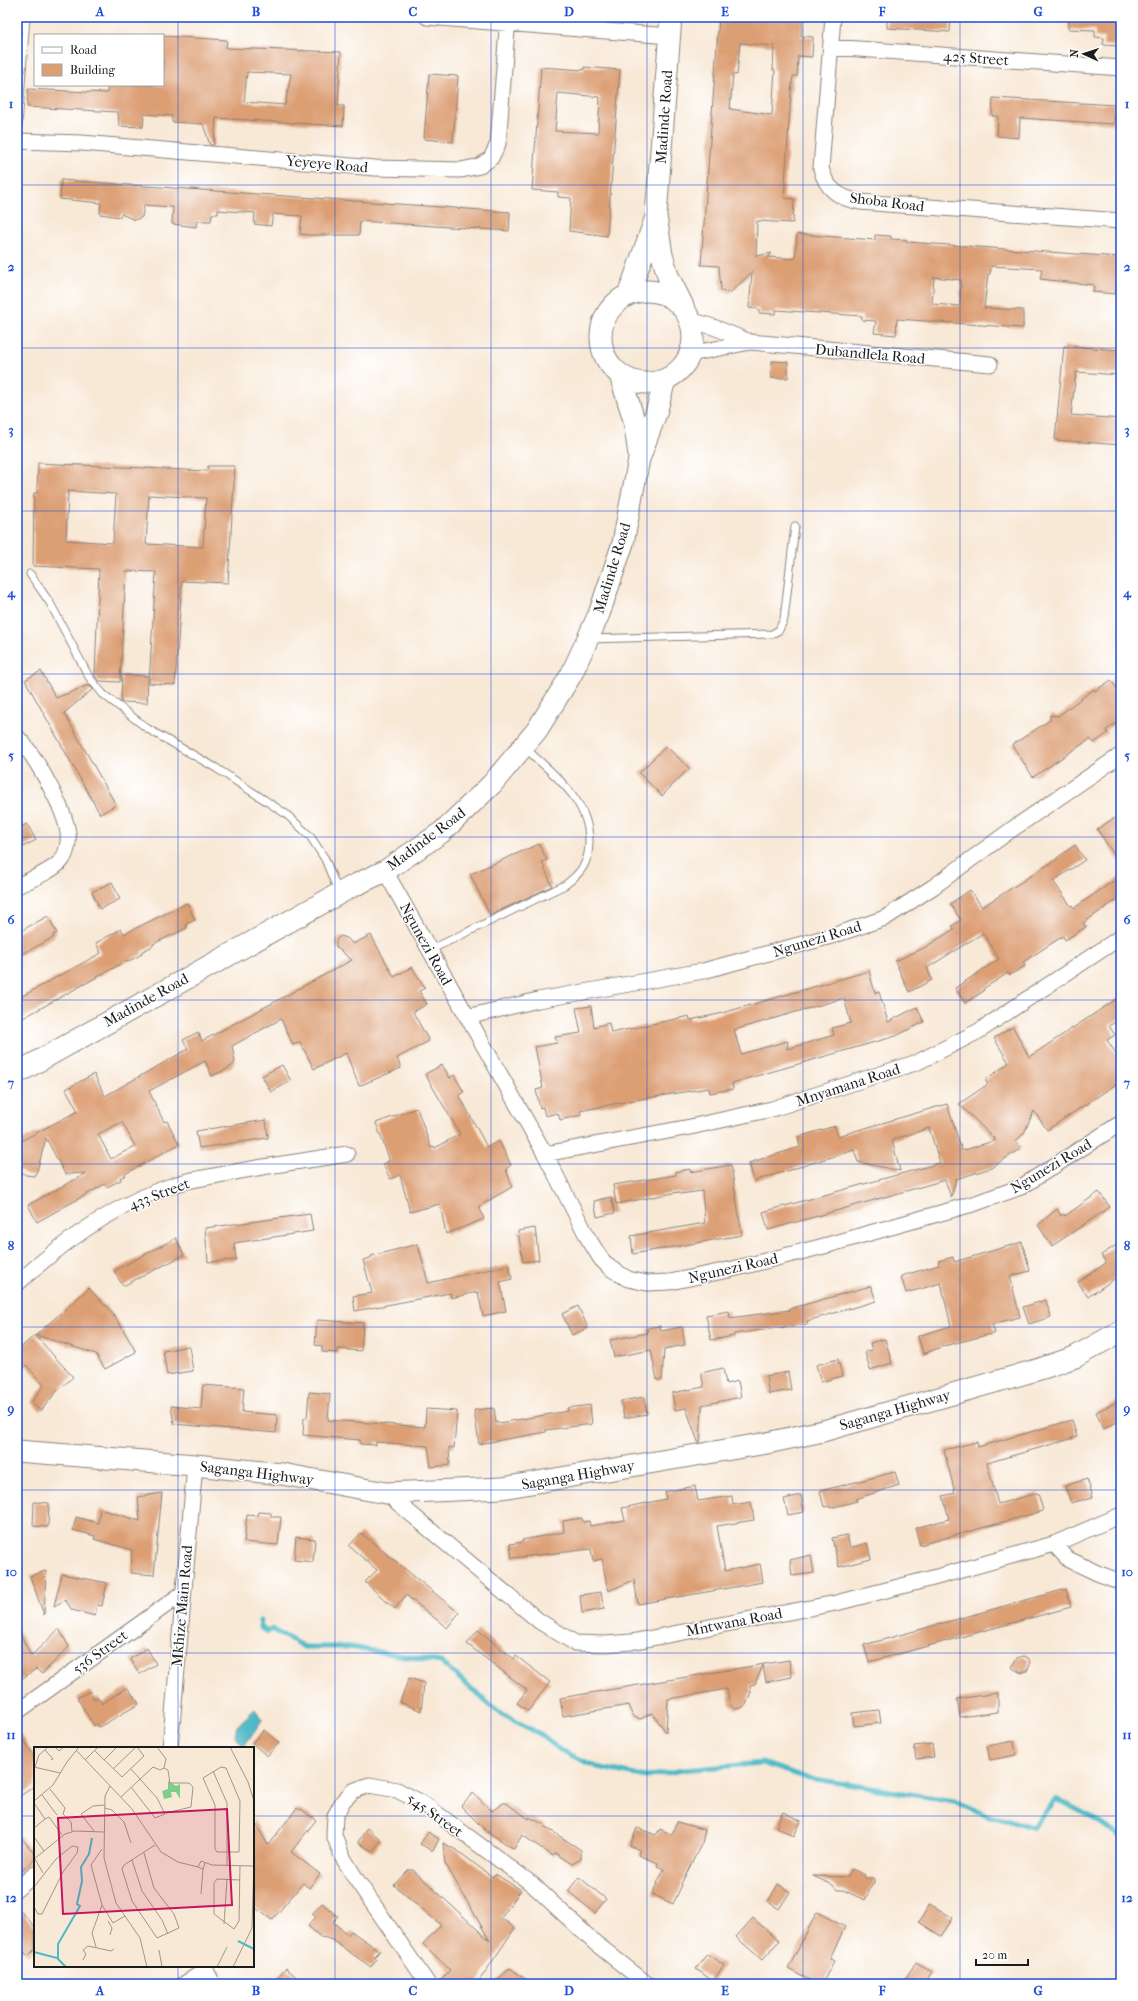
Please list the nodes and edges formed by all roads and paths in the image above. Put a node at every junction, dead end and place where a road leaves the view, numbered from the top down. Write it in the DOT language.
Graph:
graph roads {
  1 [pos="26,17"];
  2 [pos="427,17"];
  3 [pos="833,17"];
  4 [pos="507,20"];
  5 [pos="670,27"];
  6 [pos="830,47"];
  7 [pos="1121,68"];
  8 [pos="17,138"];
  9 [pos="17,141"];
  10 [pos="656,216"];
  11 [pos="1121,221"];
  12 [pos="629,293"];
  13 [pos="687,313"];
  14 [pos="750,342"];
  15 [pos="690,354"];
  16 [pos="990,364"];
  17 [pos="620,375"];
  18 [pos="665,380"];
  19 [pos="639,459"];
  20 [pos="795,526"];
  21 [pos="30,574"];
  22 [pos="587,639"];
  23 [pos="17,737"];
  24 [pos="524,747"];
  25 [pos="1121,755"];
  26 [pos="385,871"];
  27 [pos="17,886"];
  28 [pos="339,893"];
  29 [pos="1121,937"];
  30 [pos="430,950"];
  31 [pos="467,1016"];
  32 [pos="17,1073"];
  33 [pos="1121,1122"];
  34 [pos="348,1154"];
  35 [pos="545,1154"];
  36 [pos="17,1284"];
  37 [pos="1121,1331"];
  38 [pos="17,1451"];
  39 [pos="194,1465"];
  40 [pos="386,1493"];
  41 [pos="1121,1515"];
  42 [pos="1054,1544"];
  43 [pos="1121,1582"];
  44 [pos="183,1593"];
  45 [pos="17,1712"];
  46 [pos="170,1747"];
  47 [pos="34,1875"];
  48 [pos="17,1888"];
  49 [pos="205,1968"];
  50 [pos="184,1984"];
  51 [pos="213,1984"];
  52 [pos="428,1984"];
  53 [pos="647,1984"];
  1 -- 8 [label="lane"];
  2 -- 4 [label="street"];
  3 -- 6 [label="street, Shoba Road"];
  4 -- 5 [label="street"];
  4 -- 9 [label="street, Yeyeye Road"];
  5 -- 10 [label="street, Madinde Road"];
  6 -- 7 [label="street, 425 Street"];
  6 -- 11 [label="street, Shoba Road"];
  10 -- 12 [label="street, Madinde Road"];
  10 -- 13 [label="street, Madinde Road"];
  12 -- 13 [label="street"];
  12 -- 17 [label="street"];
  13 -- 14 [label="street, Dubandlela Road"];
  13 -- 15 [label="street"];
  14 -- 15 [label="street, Dubandlela Road"];
  14 -- 16 [label="street, Dubandlela Road"];
  15 -- 18 [label="street"];
  17 -- 18 [label="street"];
  17 -- 19 [label="street, Madinde Road"];
  18 -- 19 [label="street, Madinde Road"];
  19 -- 22 [label="street, Madinde Road"];
  20 -- 22 [label="lane"];
  21 -- 28 [label="lane"];
  22 -- 24 [label="street, Madinde Road"];
  23 -- 27 [label="street"];
  24 -- 26 [label="street, Madinde Road"];
  24 -- 30 [label="lane"];
  25 -- 31 [label="street, Ngunezi Road"];
  26 -- 28 [label="street, Madinde Road"];
  26 -- 30 [label="street, Ngunezi Road"];
  28 -- 32 [label="street, Madinde Road"];
  29 -- 35 [label="street, Mnyamana Road"];
  30 -- 31 [label="street, Ngunezi Road"];
  31 -- 35 [label="street, Ngunezi Road"];
  33 -- 35 [label="street, Ngunezi Road"];
  34 -- 36 [label="street, 433 Street"];
  37 -- 40 [label="street, Saganga Highway"];
  38 -- 39 [label="street, Saganga Highway"];
  39 -- 40 [label="street, Saganga Highway"];
  39 -- 44 [label="street, Mkhize Main Road"];
  40 -- 42 [label="street, Mntwana Road"];
  41 -- 42 [label="street, Mntwana Road"];
  42 -- 43 [label="street"];
  44 -- 45 [label="street, 536 Street"];
  44 -- 46 [label="street, Mkhize Main Road"];
  47 -- 48 [label="street"];
  49 -- 50 [label="street"];
  49 -- 51 [label="street"];
  52 -- 53 [label="street, 545 Street"];
}
